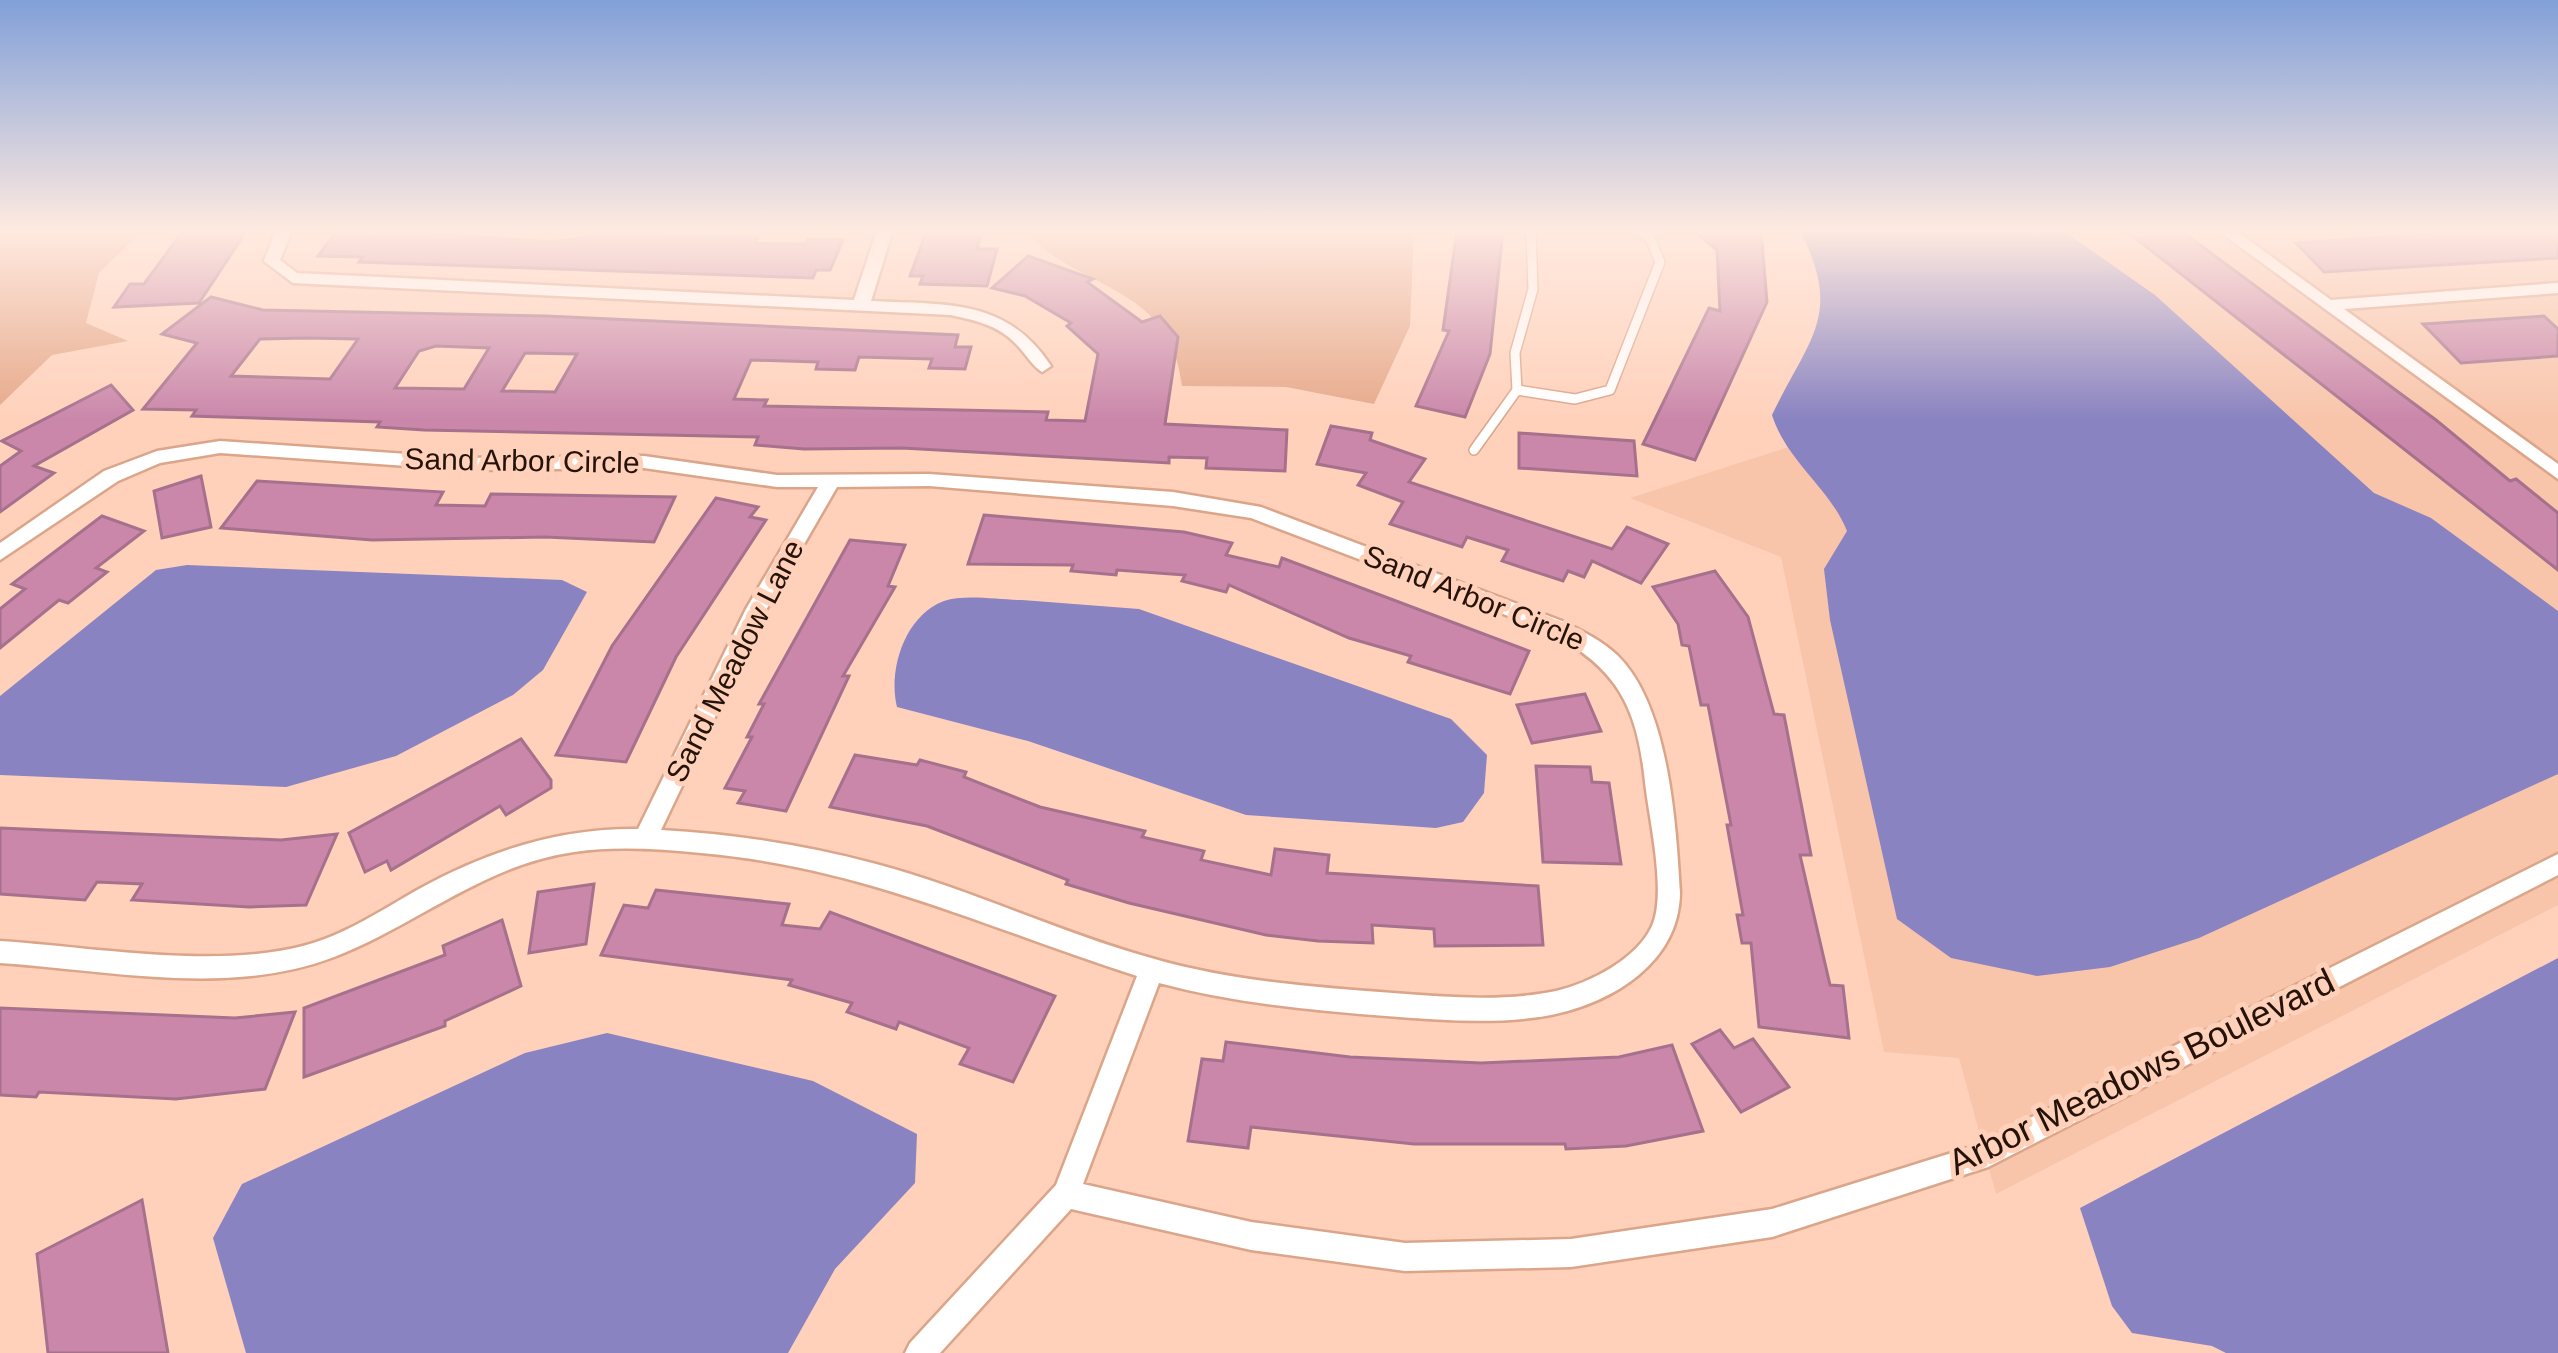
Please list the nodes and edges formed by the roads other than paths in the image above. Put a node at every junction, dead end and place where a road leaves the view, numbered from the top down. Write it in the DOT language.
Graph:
graph roads {
  1 [pos="566,293"];
  2 [pos="865,293"];
  3 [pos="1532,293"];
  4 [pos="1648,293"];
  5 [pos="2312,293"];
  6 [pos="2488,293"];
  7 [pos="861,305"];
  8 [pos="2328,305"];
  9 [pos="1042,366"];
  10 [pos="1517,390"];
  11 [pos="1474,449"];
  12 [pos="2558,473"];
  13 [pos="829,484"];
  14 [pos="0,553"];
  15 [pos="645,839"];
  16 [pos="2558,864"];
  17 [pos="0,952"];
  18 [pos="1152,970"];
  19 [pos="1066,1194"];
  20 [pos="920,1353"];
  1 -- 7 [label="street"];
  2 -- 7 [label="street"];
  3 -- 10 [label="lane"];
  4 -- 10 [label="lane"];
  5 -- 8 [label="street"];
  6 -- 8 [label="street"];
  7 -- 9 [label="street"];
  8 -- 12 [label="street"];
  10 -- 11 [label="lane"];
  13 -- 14 [label="street, Sand Arbor Circle"];
  13 -- 15 [label="street, Sand Meadow Lane"];
  13 -- 18 [label="street, Sand Arbor Circle"];
  15 -- 17 [label="street, Sand Arbor Circle"];
  15 -- 18 [label="street, Sand Arbor Circle"];
  16 -- 19 [label="street, Arbor Meadows Boulevard"];
  18 -- 19 [label="street"];
  19 -- 20 [label="street"];
}
